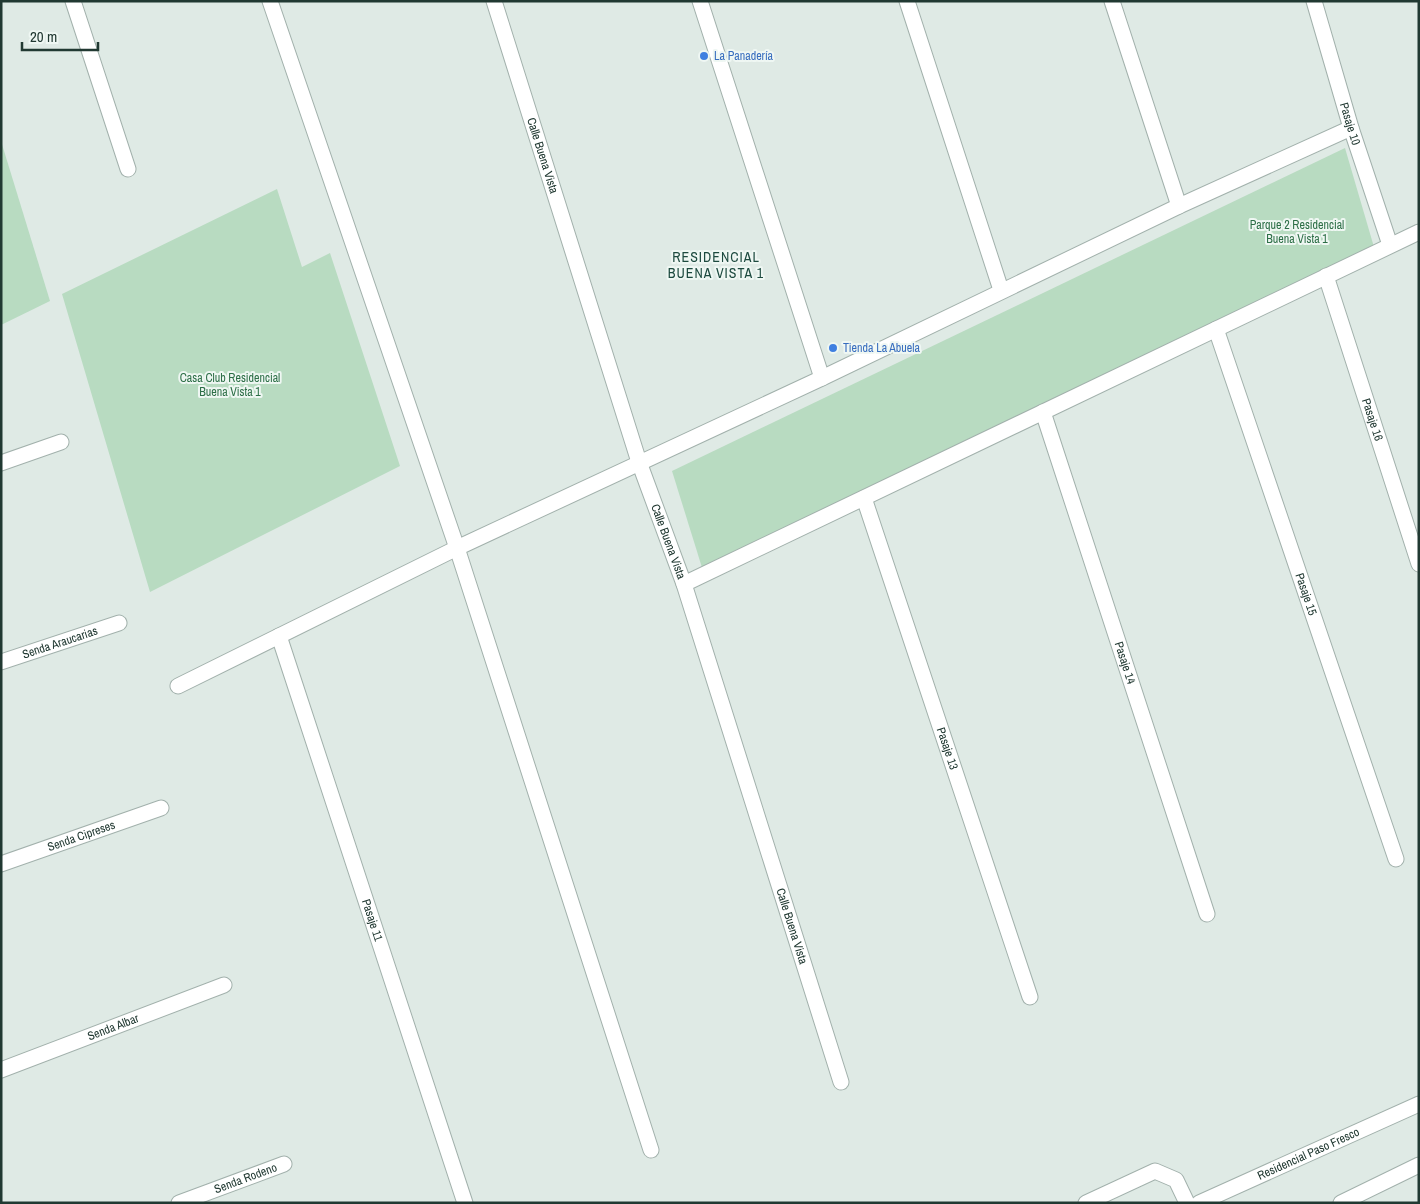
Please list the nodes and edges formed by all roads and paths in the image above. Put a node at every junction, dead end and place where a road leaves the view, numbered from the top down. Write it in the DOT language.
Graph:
graph roads {
  1 [pos="72,1"];
  2 [pos="270,1"];
  3 [pos="494,1"];
  4 [pos="700,1"];
  5 [pos="907,1"];
  6 [pos="1112,1"];
  7 [pos="1314,1"];
  8 [pos="1352,128"];
  9 [pos="128,169"];
  10 [pos="1179,206"];
  11 [pos="1419,232"];
  12 [pos="1390,245"];
  13 [pos="1326,276"];
  14 [pos="1001,290"];
  15 [pos="1216,329"];
  16 [pos="822,378"];
  17 [pos="1043,412"];
  18 [pos="61,442"];
  19 [pos="639,462"];
  20 [pos="1,463"];
  21 [pos="864,498"];
  22 [pos="457,548"];
  23 [pos="1419,564"];
  24 [pos="684,584"];
  25 [pos="119,624"];
  26 [pos="279,636"];
  27 [pos="1,662"];
  28 [pos="178,686"];
  29 [pos="161,808"];
  30 [pos="1396,859"];
  31 [pos="1,864"];
  32 [pos="1207,914"];
  33 [pos="224,985"];
  34 [pos="1030,998"];
  35 [pos="1,1070"];
  36 [pos="841,1082"];
  37 [pos="1419,1104"];
  38 [pos="651,1150"];
  39 [pos="284,1164"];
  40 [pos="1419,1165"];
  41 [pos="179,1203"];
  42 [pos="465,1203"];
  43 [pos="1086,1203"];
  44 [pos="1186,1203"];
  45 [pos="1199,1203"];
  46 [pos="1341,1203"];
  1 -- 9 [label="street"];
  2 -- 22 [label="street"];
  3 -- 19 [label="street, Calle Buena Vista"];
  4 -- 16 [label="street"];
  5 -- 14 [label="street"];
  6 -- 10 [label="street"];
  7 -- 8 [label="street, Pasaje 10"];
  8 -- 10 [label="street"];
  8 -- 12 [label="street, Pasaje 10"];
  10 -- 14 [label="street"];
  11 -- 12 [label="street"];
  12 -- 13 [label="street"];
  13 -- 15 [label="street"];
  13 -- 23 [label="street, Pasaje 16"];
  14 -- 16 [label="street"];
  15 -- 17 [label="street"];
  15 -- 30 [label="street, Pasaje 15"];
  16 -- 19 [label="street"];
  17 -- 21 [label="street"];
  17 -- 32 [label="street, Pasaje 14"];
  18 -- 20 [label="street"];
  19 -- 22 [label="street"];
  19 -- 24 [label="street, Calle Buena Vista"];
  21 -- 24 [label="street"];
  21 -- 34 [label="street, Pasaje 13"];
  22 -- 26 [label="street"];
  22 -- 38 [label="street"];
  24 -- 36 [label="street, Calle Buena Vista"];
  25 -- 27 [label="street, Senda Araucarias"];
  26 -- 28 [label="street"];
  26 -- 42 [label="street, Pasaje 11"];
  29 -- 31 [label="street, Senda Cipreses"];
  33 -- 35 [label="street, Senda Albar"];
  37 -- 45 [label="street, Residencial Paso Fresco"];
  39 -- 41 [label="street, Senda Rodeno"];
  40 -- 46 [label="street"];
  43 -- 44 [label="street"];
}
